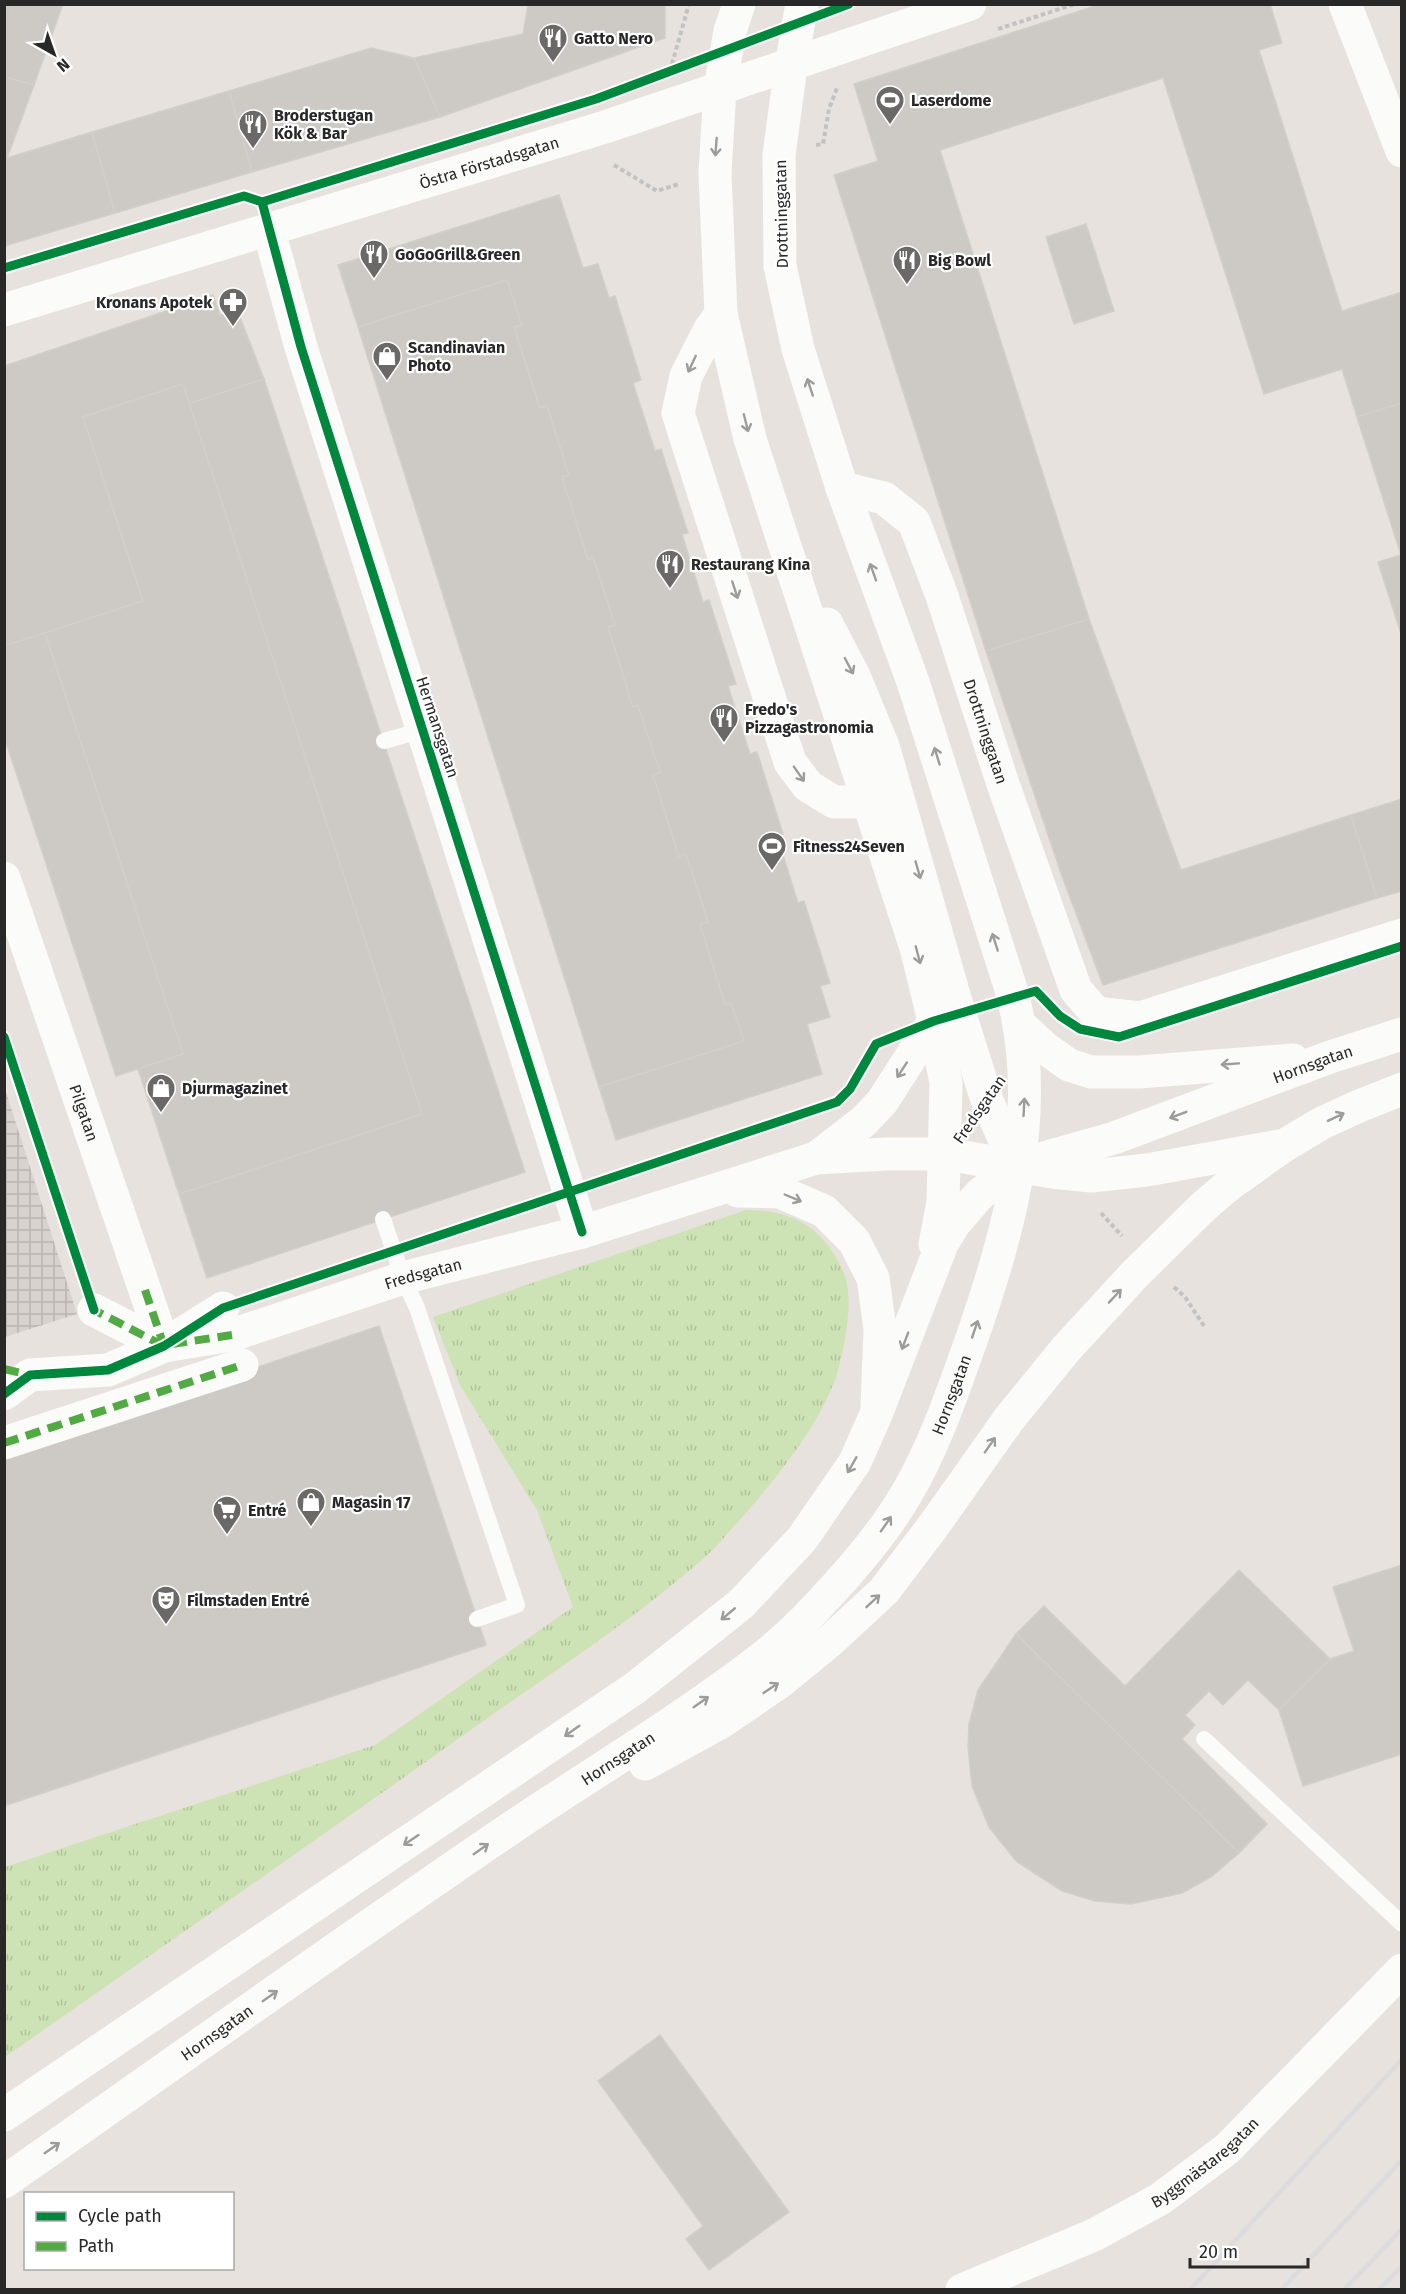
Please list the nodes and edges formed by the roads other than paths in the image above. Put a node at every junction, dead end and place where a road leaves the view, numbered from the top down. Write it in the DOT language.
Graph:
graph roads {
  1 [pos="739,4"];
  2 [pos="802,4"];
  3 [pos="970,4"];
  4 [pos="1345,4"];
  5 [pos="791,66"];
  6 [pos="720,88"];
  7 [pos="1401,151"];
  8 [pos="268,231"];
  9 [pos="4,310"];
  10 [pos="721,314"];
  11 [pos="842,489"];
  12 [pos="790,560"];
  13 [pos="423,730"];
  14 [pos="384,741"];
  15 [pos="869,802"];
  16 [pos="4,878"];
  17 [pos="1401,934"];
  18 [pos="934,1022"];
  19 [pos="1020,1025"];
  20 [pos="1401,1034"];
  21 [pos="1330,1057"];
  22 [pos="1401,1089"];
  23 [pos="988,1102"];
  24 [pos="1285,1145"];
  25 [pos="946,1154"];
  26 [pos="816,1158"];
  27 [pos="1019,1165"];
  28 [pos="715,1190"];
  29 [pos="980,1194"];
  30 [pos="383,1219"];
  31 [pos="582,1232"];
  32 [pos="999,1257"];
  33 [pos="403,1278"];
  34 [pos="926,1286"];
  35 [pos="223,1308"];
  36 [pos="94,1310"];
  37 [pos="164,1346"];
  38 [pos="242,1365"];
  39 [pos="13,1379"];
  40 [pos="877,1412"];
  41 [pos="4,1443"];
  42 [pos="477,1618"];
  43 [pos="1204,1739"];
  44 [pos="516,1825"];
  45 [pos="1401,1924"];
  46 [pos="1401,1970"];
  47 [pos="4,2115"];
  48 [pos="4,2182"];
  49 [pos="962,2289"];
  1 -- 6 [label="main road"];
  2 -- 5 [label="main road, Drottninggatan"];
  3 -- 5 [label="main road, Östra Förstadsgatan"];
  4 -- 7 [label="main road"];
  5 -- 6 [label="main road, Östra Förstadsgatan"];
  11 -- 5 [label="main road, Drottninggatan, one-way"];
  6 -- 8 [label="main road, Östra Förstadsgatan"];
  6 -- 10 [label="main road, one-way"];
  8 -- 9 [label="main road, Östra Förstadsgatan"];
  8 -- 13 [label="main road, Hermansgatan"];
  10 -- 12 [label="main road, one-way"];
  10 -- 15 [label="main road, one-way"];
  11 -- 17 [label="main road, Drottninggatan"];
  19 -- 11 [label="main road, Drottninggatan, one-way"];
  12 -- 15 [label="main road"];
  12 -- 23 [label="main road, one-way"];
  13 -- 14 [label="lane"];
  13 -- 31 [label="main road, Hermansgatan"];
  15 -- 18 [label="main road, one-way"];
  16 -- 37 [label="main road, Pilgatan"];
  18 -- 25 [label="main road"];
  18 -- 26 [label="main road, one-way"];
  21 -- 19 [label="main road, one-way"];
  19 -- 23 [label="main road, Fredsgatan"];
  27 -- 19 [label="main road, Hornsgatan, one-way"];
  20 -- 21 [label="main road, Hornsgatan"];
  21 -- 27 [label="main road, Hornsgatan, one-way"];
  24 -- 22 [label="main road, one-way"];
  23 -- 25 [label="main road, Fredsgatan"];
  23 -- 27 [label="main road"];
  24 -- 27 [label="main road"];
  44 -- 24 [label="main road, one-way"];
  25 -- 26 [label="main road"];
  25 -- 27 [label="main road, Fredsgatan"];
  25 -- 29 [label="main road"];
  25 -- 34 [label="main road"];
  26 -- 28 [label="main road, Fredsgatan"];
  27 -- 29 [label="main road, Hornsgatan"];
  27 -- 32 [label="main road, Hornsgatan"];
  28 -- 31 [label="main road, Fredsgatan"];
  28 -- 40 [label="main road, one-way"];
  29 -- 32 [label="main road"];
  29 -- 34 [label="main road, Hornsgatan"];
  30 -- 33 [label="lane"];
  31 -- 33 [label="main road, Fredsgatan"];
  44 -- 32 [label="main road, Hornsgatan, one-way"];
  33 -- 37 [label="main road, Fredsgatan"];
  33 -- 42 [label="lane"];
  34 -- 40 [label="main road, Hornsgatan, one-way"];
  35 -- 37 [label="main road"];
  36 -- 37 [label="main road"];
  37 -- 39 [label="main road, Fredsgatan"];
  38 -- 41 [label="main road"];
  40 -- 47 [label="main road, Hornsgatan, one-way"];
  43 -- 45 [label="lane"];
  48 -- 44 [label="main road, Hornsgatan, one-way"];
  46 -- 49 [label="main road, Byggmästaregatan"];
}
